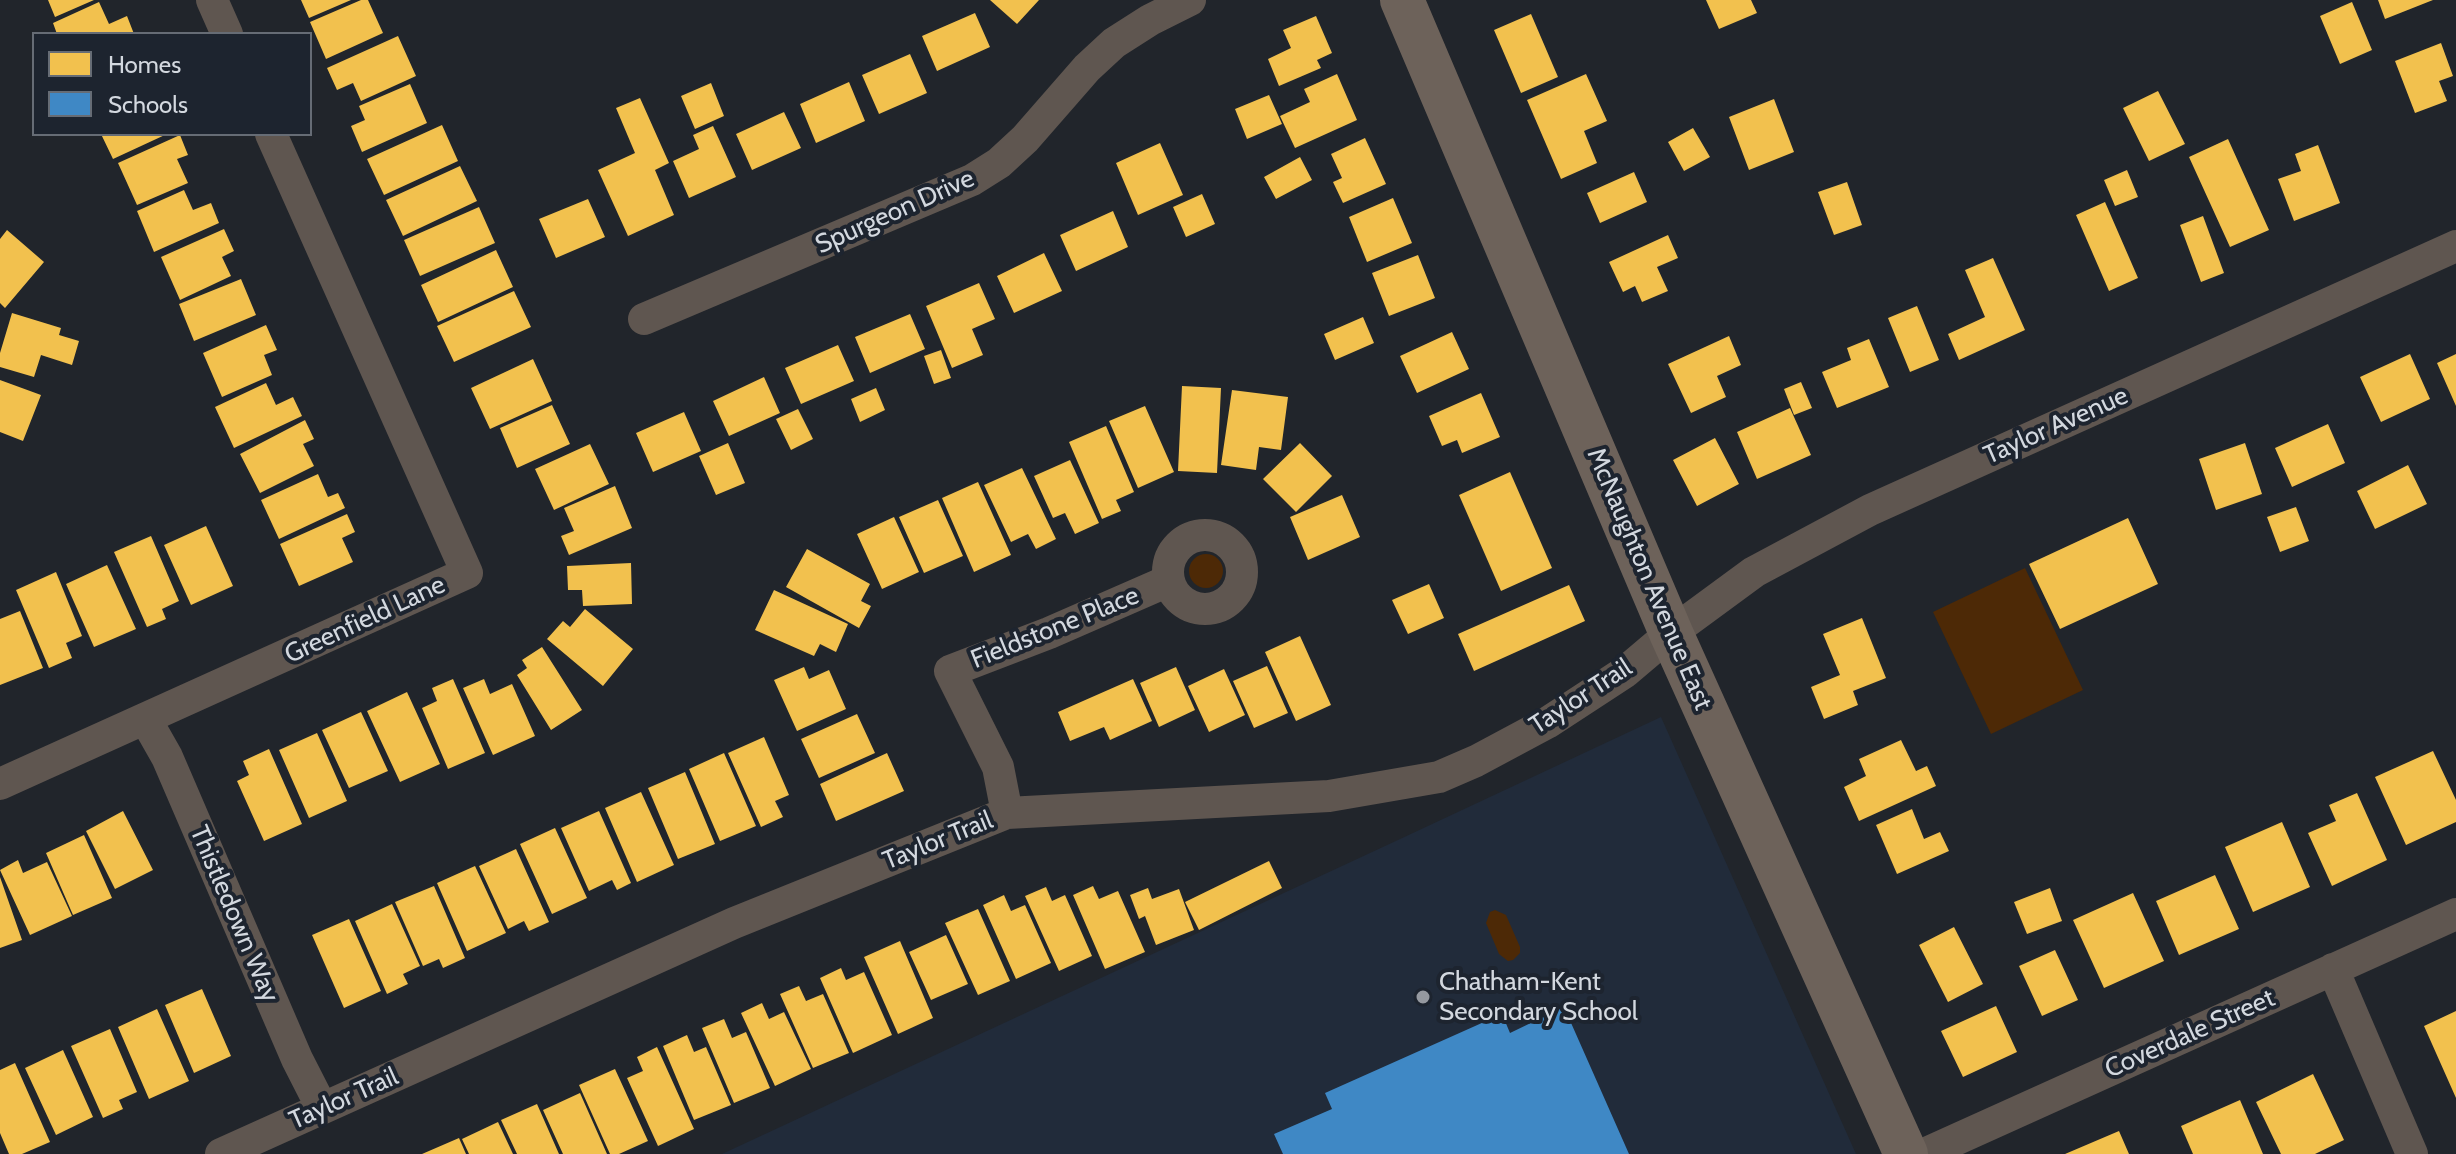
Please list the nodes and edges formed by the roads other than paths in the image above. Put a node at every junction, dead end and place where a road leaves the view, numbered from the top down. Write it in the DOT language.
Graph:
graph roads {
  1 [pos="212,0"];
  2 [pos="1190,0"];
  3 [pos="1405,1"];
  4 [pos="226,32"];
  5 [pos="272,136"];
  6 [pos="2456,246"];
  7 [pos="644,319"];
  8 [pos="1168,581"];
  9 [pos="1671,633"];
  10 [pos="146,720"];
  11 [pos="0,784"];
  12 [pos="1007,813"];
  13 [pos="2456,914"];
  14 [pos="2333,969"];
  15 [pos="322,1108"];
  16 [pos="221,1154"];
  17 [pos="1906,1154"];
  18 [pos="1924,1154"];
  19 [pos="2412,1154"];
  1 -- 4 [label="street"];
  2 -- 7 [label="street, Spurgeon Drive"];
  3 -- 9 [label="main road, McNaughton Avenue East"];
  5 -- 10 [label="street, Greenfield Lane"];
  6 -- 9 [label="street, Taylor Avenue"];
  8 -- 12 [label="street, Fieldstone Place"];
  9 -- 12 [label="street, Taylor Trail"];
  9 -- 17 [label="main road, McNaughton Avenue East"];
  10 -- 11 [label="street, Greenfield Lane"];
  10 -- 15 [label="street, Thistledown Way"];
  12 -- 15 [label="street, Taylor Trail"];
  13 -- 14 [label="street, Coverdale Street"];
  14 -- 18 [label="street, Coverdale Street"];
  14 -- 19 [label="street"];
  15 -- 16 [label="street, Taylor Trail"];
}
